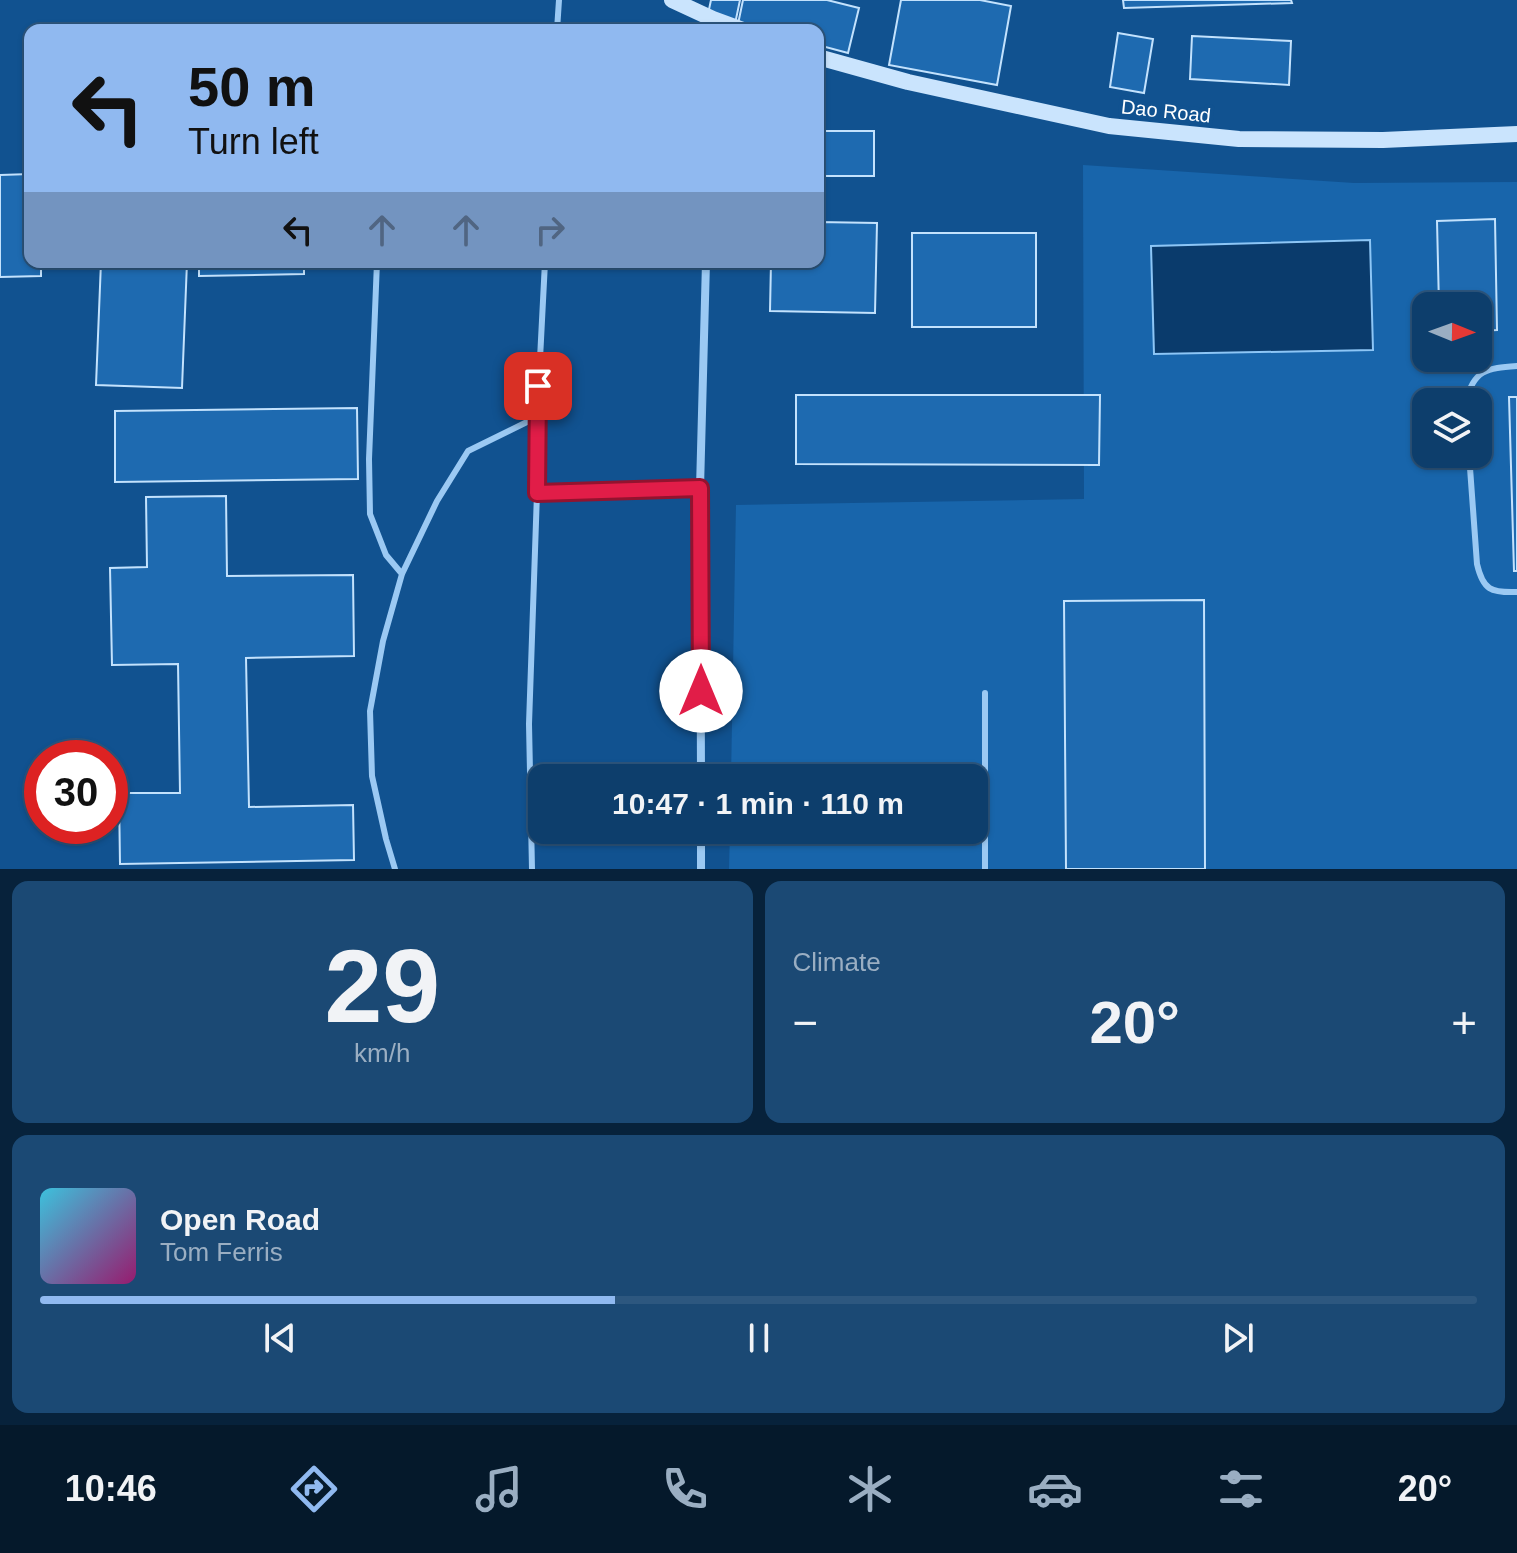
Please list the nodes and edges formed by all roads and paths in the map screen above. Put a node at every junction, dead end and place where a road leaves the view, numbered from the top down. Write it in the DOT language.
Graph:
graph roads {
  1 [pos="559,0"];
  2 [pos="672,0"];
  3 [pos="557,24"];
  4 [pos="711,24"];
  5 [pos="824,59"];
  6 [pos="1517,134"];
  7 [pos="377,268"];
  8 [pos="545,268"];
  9 [pos="706,268"];
  10 [pos="1517,366"];
  11 [pos="1469,388"];
  12 [pos="537,417"];
  13 [pos="1470,468"];
  14 [pos="700,488"];
  15 [pos="537,493"];
  16 [pos="402,574"];
  17 [pos="1517,592"];
  18 [pos="985,693"];
  19 [pos="701,764"];
  20 [pos="701,844"];
  21 [pos="395,869"];
  22 [pos="532,869"];
  23 [pos="701,869"];
  24 [pos="985,869"];
  1 -- 3 [label="lane"];
  2 -- 4 [label="street"];
  5 -- 6 [label="street, Dao Road"];
  7 -- 16 [label="lane"];
  8 -- 12 [label="lane"];
  9 -- 14 [label="street"];
  10 -- 11 [label="lane"];
  12 -- 15 [label="lane"];
  12 -- 16 [label="lane"];
  13 -- 17 [label="lane"];
  14 -- 15 [label="lane"];
  14 -- 19 [label="street"];
  15 -- 22 [label="lane"];
  16 -- 21 [label="lane"];
  18 -- 24 [label="lane"];
  20 -- 23 [label="street"];
}
